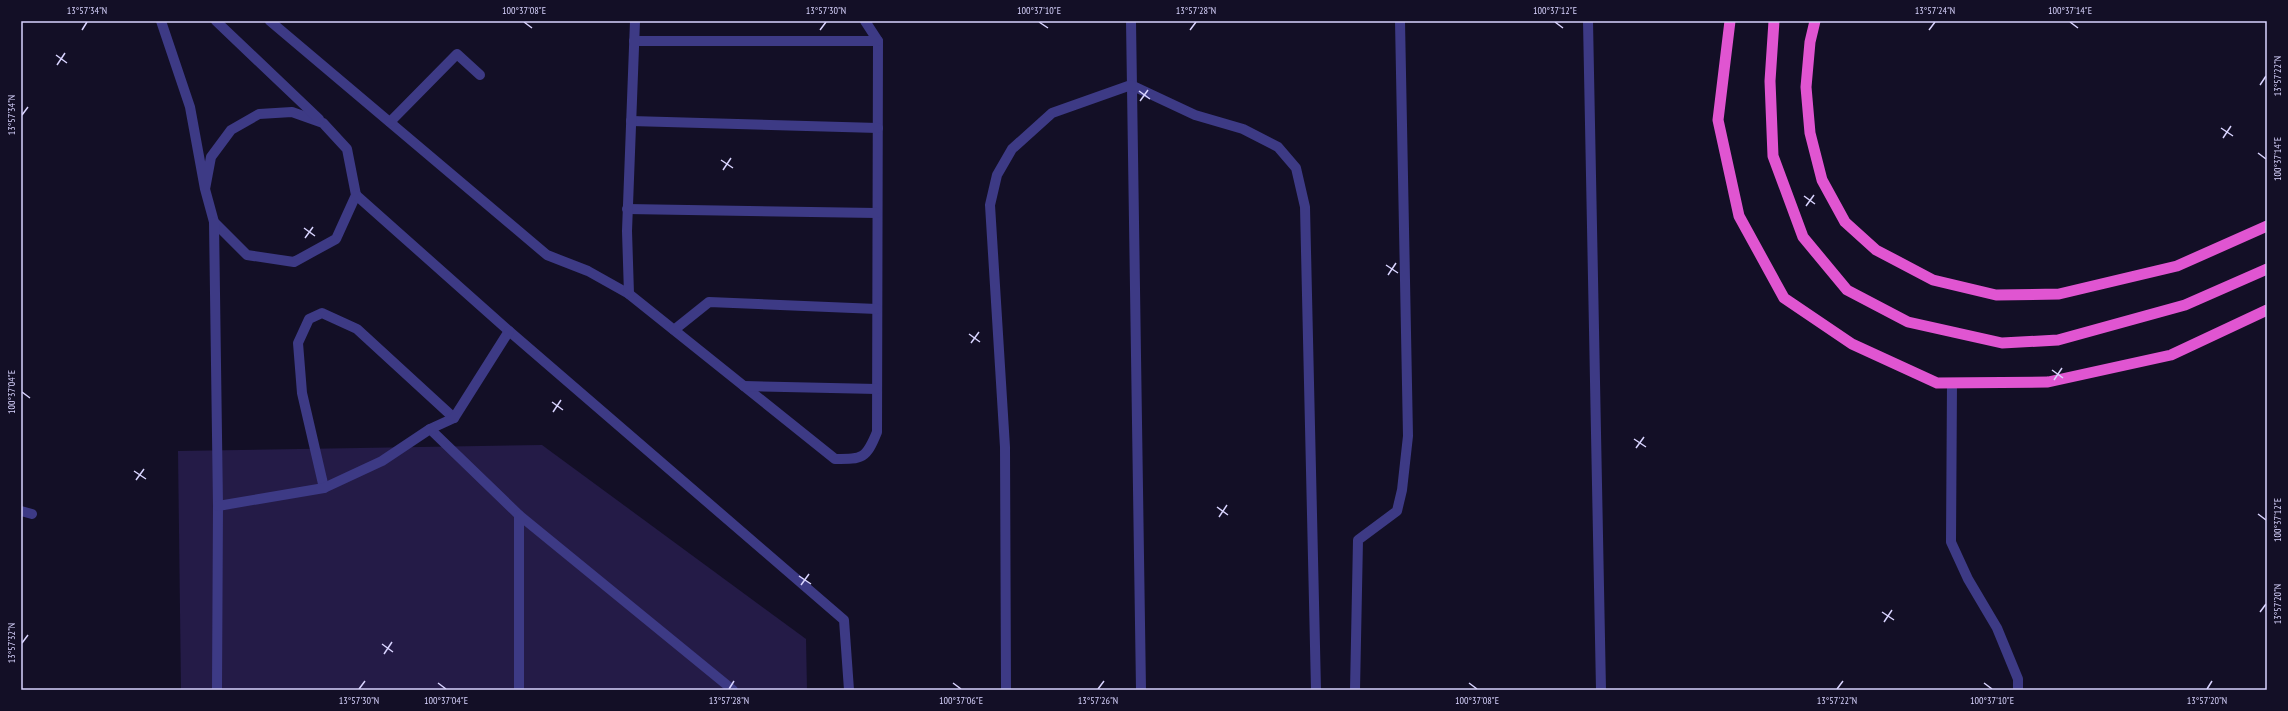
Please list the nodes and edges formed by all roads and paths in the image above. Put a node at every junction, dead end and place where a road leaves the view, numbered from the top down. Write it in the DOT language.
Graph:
graph roads {
  1 [pos="161,21"];
  2 [pos="216,21"];
  3 [pos="270,21"];
  4 [pos="635,21"];
  5 [pos="865,21"];
  6 [pos="1131,21"];
  7 [pos="1400,21"];
  8 [pos="1588,21"];
  9 [pos="1730,21"];
  10 [pos="1774,21"];
  11 [pos="1815,21"];
  12 [pos="634,41"];
  13 [pos="878,41"];
  14 [pos="480,75"];
  15 [pos="1131,85"];
  16 [pos="631,121"];
  17 [pos="390,122"];
  18 [pos="323,123"];
  19 [pos="878,128"];
  20 [pos="205,190"];
  21 [pos="356,196"];
  22 [pos="628,209"];
  23 [pos="877,213"];
  24 [pos="214,222"];
  25 [pos="2267,226"];
  26 [pos="2267,269"];
  27 [pos="629,294"];
  28 [pos="877,309"];
  29 [pos="2267,310"];
  30 [pos="674,330"];
  31 [pos="509,331"];
  32 [pos="1952,383"];
  33 [pos="744,386"];
  34 [pos="877,388"];
  35 [pos="454,418"];
  36 [pos="430,429"];
  37 [pos="324,488"];
  38 [pos="218,506"];
  39 [pos="21,511"];
  40 [pos="32,514"];
  41 [pos="519,515"];
  42 [pos="217,690"];
  43 [pos="519,690"];
  44 [pos="733,690"];
  45 [pos="849,690"];
  46 [pos="1006,690"];
  47 [pos="1141,690"];
  48 [pos="1316,690"];
  49 [pos="1355,690"];
  50 [pos="1600,690"];
  51 [pos="2018,690"];
  1 -- 20 [label="street"];
  2 -- 18 [label="street"];
  3 -- 17 [label="street"];
  4 -- 12 [label="street"];
  5 -- 13 [label="street"];
  6 -- 15 [label="street"];
  7 -- 49 [label="street"];
  8 -- 50 [label="street"];
  9 -- 32 [label="highway"];
  10 -- 26 [label="highway"];
  11 -- 25 [label="highway"];
  12 -- 13 [label="street"];
  12 -- 16 [label="street"];
  13 -- 19 [label="street"];
  14 -- 17 [label="street"];
  15 -- 46 [label="street"];
  15 -- 47 [label="street"];
  15 -- 48 [label="street"];
  16 -- 19 [label="street"];
  16 -- 22 [label="street"];
  17 -- 27 [label="street"];
  18 -- 20 [label="street"];
  18 -- 21 [label="street"];
  19 -- 23 [label="street"];
  20 -- 24 [label="street"];
  21 -- 24 [label="street"];
  21 -- 31 [label="street"];
  22 -- 23 [label="street"];
  22 -- 27 [label="street"];
  23 -- 28 [label="street"];
  24 -- 38 [label="street"];
  27 -- 30 [label="street"];
  28 -- 30 [label="street"];
  28 -- 34 [label="street"];
  29 -- 32 [label="highway"];
  30 -- 33 [label="street"];
  31 -- 35 [label="street"];
  31 -- 45 [label="street"];
  32 -- 51 [label="street"];
  33 -- 34 [label="street"];
  33 -- 34 [label="street"];
  35 -- 36 [label="street"];
  35 -- 37 [label="street"];
  36 -- 37 [label="street"];
  36 -- 41 [label="street"];
  37 -- 38 [label="street"];
  38 -- 42 [label="street"];
  39 -- 40 [label="street"];
  41 -- 43 [label="street"];
  41 -- 44 [label="street"];
}
